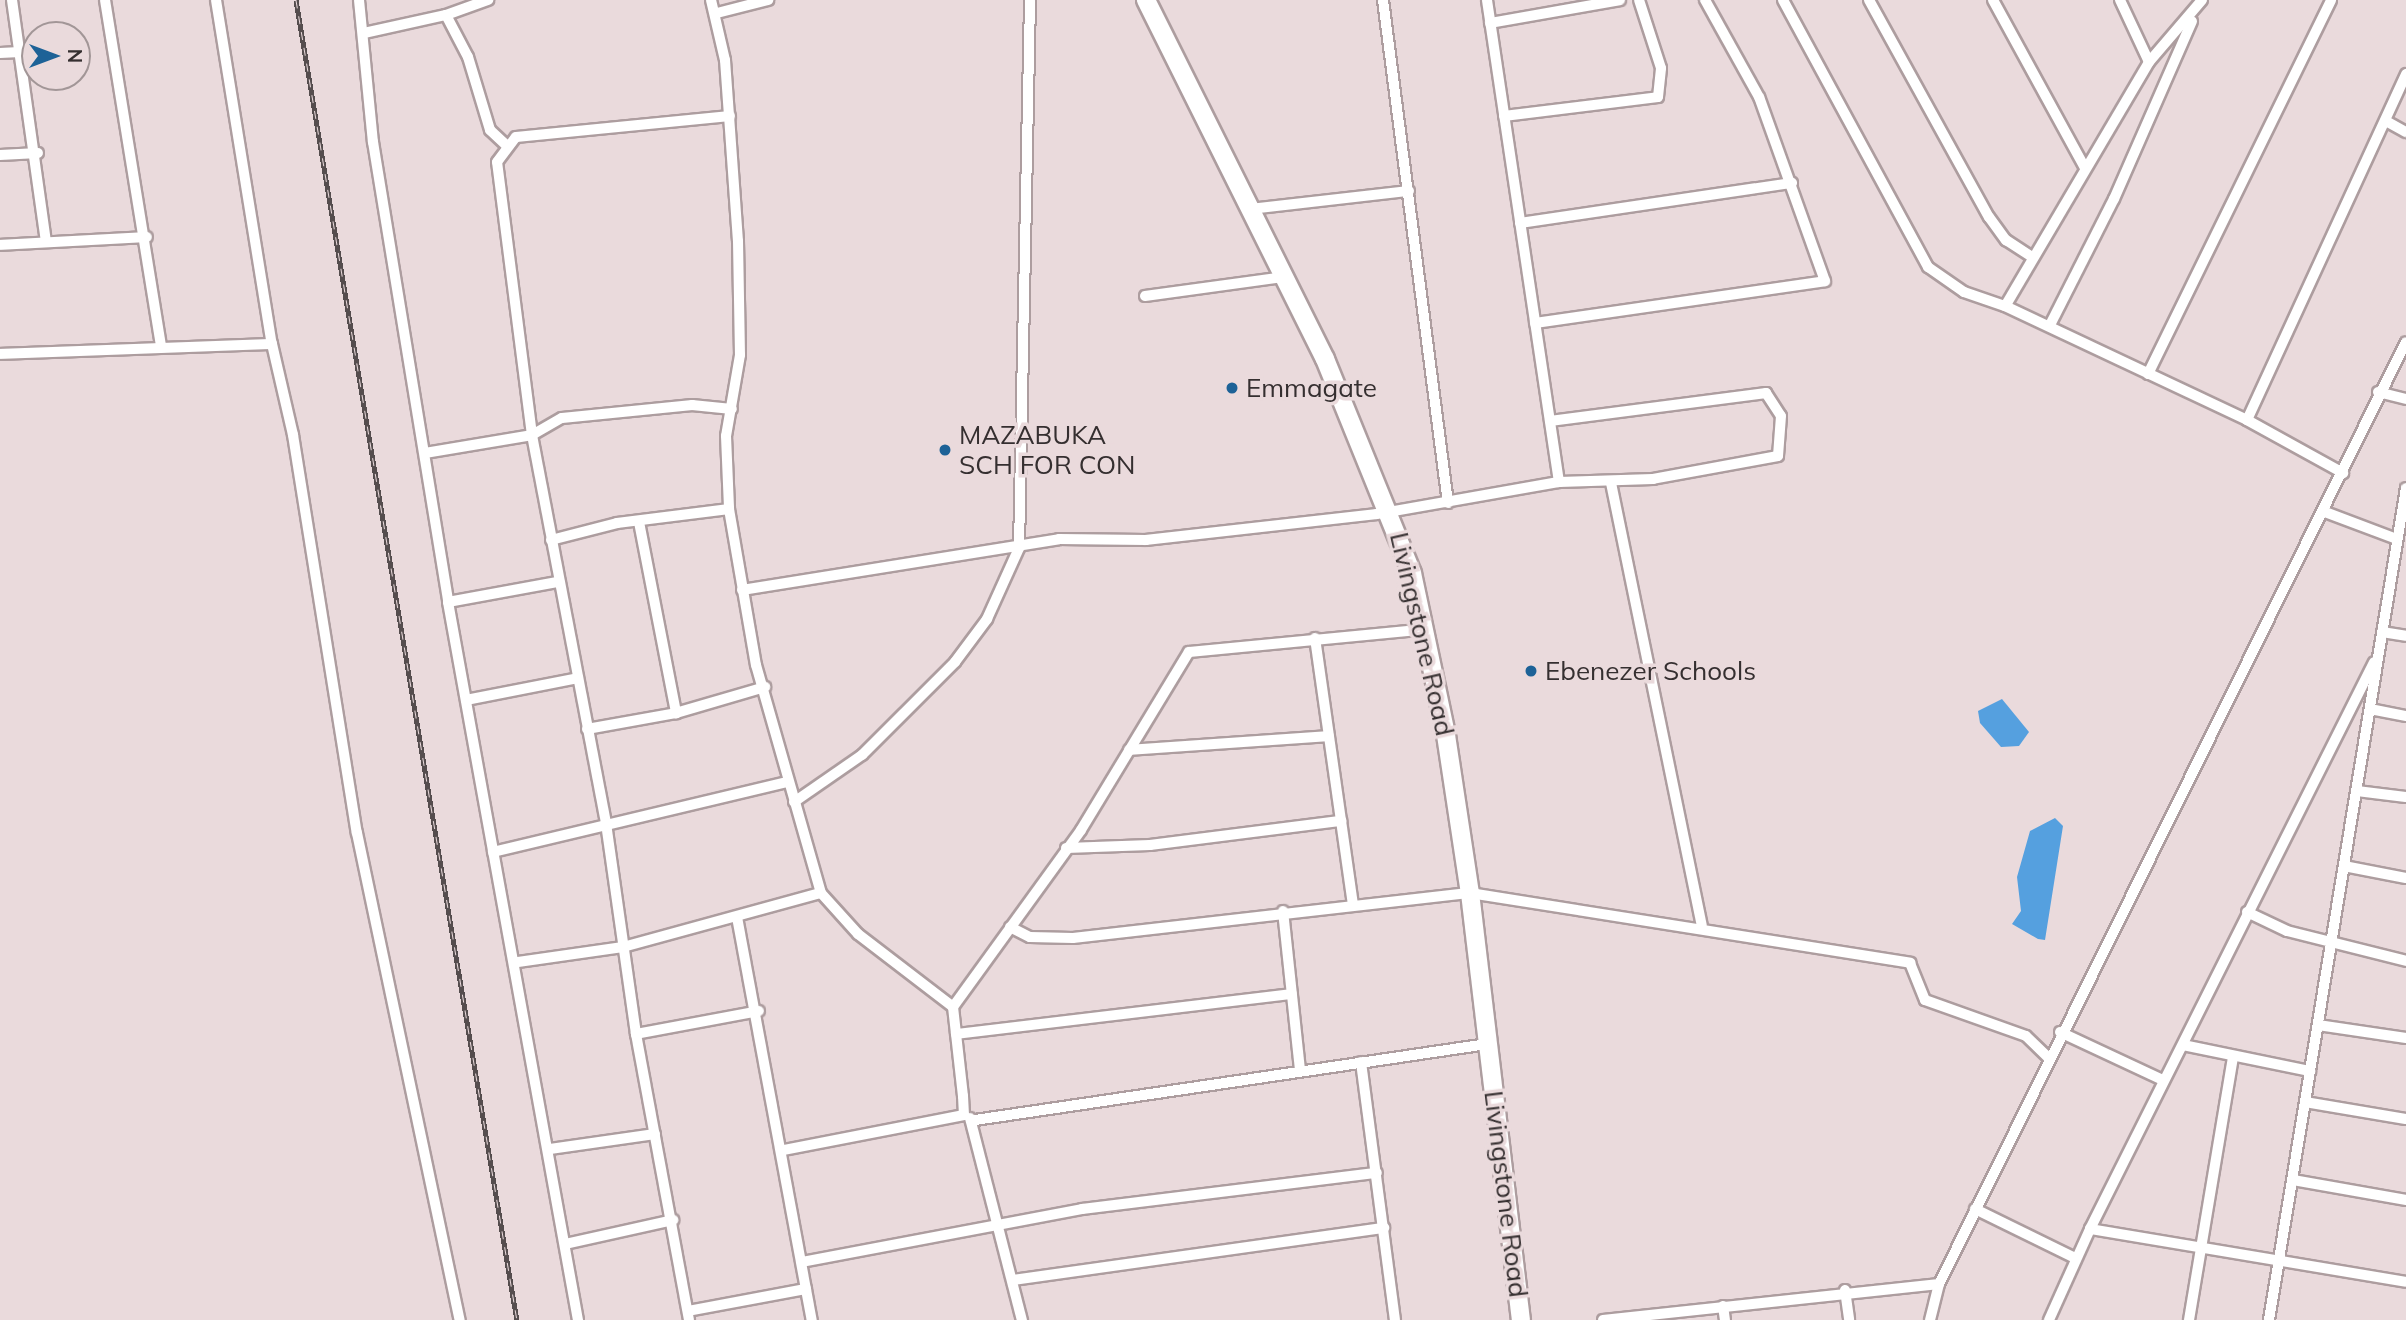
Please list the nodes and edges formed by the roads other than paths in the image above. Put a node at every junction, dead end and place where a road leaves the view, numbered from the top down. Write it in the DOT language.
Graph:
graph roads {
  1 [pos="12,0"];
  2 [pos="105,0"];
  3 [pos="216,0"];
  4 [pos="359,0"];
  5 [pos="488,0"];
  6 [pos="711,0"];
  7 [pos="768,0"];
  8 [pos="1030,0"];
  9 [pos="1146,0"];
  10 [pos="1384,0"];
  11 [pos="1487,0"];
  12 [pos="1620,0"];
  13 [pos="1639,0"];
  14 [pos="1705,0"];
  15 [pos="1783,0"];
  16 [pos="1868,0"];
  17 [pos="1993,0"];
  18 [pos="2120,0"];
  19 [pos="2202,0"];
  20 [pos="2331,0"];
  21 [pos="2196,12"];
  22 [pos="717,13"];
  23 [pos="446,15"];
  24 [pos="1490,23"];
  25 [pos="364,33"];
  26 [pos="20,52"];
  27 [pos="0,53"];
  28 [pos="2149,62"];
  29 [pos="2406,74"];
  30 [pos="730,116"];
  31 [pos="1504,116"];
  32 [pos="2385,121"];
  33 [pos="2406,132"];
  34 [pos="506,145"];
  35 [pos="38,153"];
  36 [pos="0,155"];
  37 [pos="2085,167"];
  38 [pos="1792,183"];
  39 [pos="1409,191"];
  40 [pos="1250,209"];
  41 [pos="1520,223"];
  42 [pos="147,237"];
  43 [pos="46,242"];
  44 [pos="0,245"];
  45 [pos="2031,256"];
  46 [pos="1283,277"];
  47 [pos="1145,296"];
  48 [pos="2005,306"];
  49 [pos="1535,323"];
  50 [pos="2050,325"];
  51 [pos="2406,342"];
  52 [pos="272,344"];
  53 [pos="161,345"];
  54 [pos="0,354"];
  55 [pos="2148,374"];
  56 [pos="2378,392"];
  57 [pos="2406,399"];
  58 [pos="732,409"];
  59 [pos="2247,420"];
  60 [pos="1550,421"];
  61 [pos="532,435"];
  62 [pos="425,453"];
  63 [pos="2343,473"];
  64 [pos="1559,482"];
  65 [pos="1611,483"];
  66 [pos="2406,488"];
  67 [pos="1448,503"];
  68 [pos="729,509"];
  69 [pos="1392,512"];
  70 [pos="2325,512"];
  71 [pos="639,522"];
  72 [pos="2397,539"];
  73 [pos="551,540"];
  74 [pos="1019,548"];
  75 [pos="2401,556"];
  76 [pos="557,582"];
  77 [pos="743,590"];
  78 [pos="448,602"];
  79 [pos="1426,629"];
  80 [pos="2382,632"];
  81 [pos="2406,636"];
  82 [pos="1315,638"];
  83 [pos="2378,656"];
  84 [pos="578,678"];
  85 [pos="765,687"];
  86 [pos="466,700"];
  87 [pos="2370,709"];
  88 [pos="676,713"];
  89 [pos="2406,716"];
  90 [pos="587,729"];
  91 [pos="1329,736"];
  92 [pos="1129,750"];
  93 [pos="786,782"];
  94 [pos="2357,791"];
  95 [pos="2406,797"];
  96 [pos="794,802"];
  97 [pos="1342,821"];
  98 [pos="606,823"];
  99 [pos="1066,848"];
  100 [pos="493,852"];
  101 [pos="2344,866"];
  102 [pos="2406,878"];
  103 [pos="821,892"];
  104 [pos="1470,893"];
  105 [pos="1353,904"];
  106 [pos="1283,911"];
  107 [pos="2247,912"];
  108 [pos="737,917"];
  109 [pos="1702,926"];
  110 [pos="1010,927"];
  111 [pos="2332,943"];
  112 [pos="623,947"];
  113 [pos="2406,961"];
  114 [pos="517,962"];
  115 [pos="1292,994"];
  116 [pos="953,1007"];
  117 [pos="760,1011"];
  118 [pos="2318,1025"];
  119 [pos="2060,1032"];
  120 [pos="636,1034"];
  121 [pos="956,1034"];
  122 [pos="2406,1038"];
  123 [pos="1487,1044"];
  124 [pos="2183,1045"];
  125 [pos="2048,1057"];
  126 [pos="2233,1058"];
  127 [pos="1361,1062"];
  128 [pos="1300,1070"];
  129 [pos="2310,1071"];
  130 [pos="2163,1080"];
  131 [pos="2305,1102"];
  132 [pos="964,1115"];
  133 [pos="2406,1119"];
  134 [pos="975,1120"];
  135 [pos="655,1134"];
  136 [pos="550,1149"];
  137 [pos="784,1150"];
  138 [pos="1377,1173"];
  139 [pos="2293,1180"];
  140 [pos="2406,1200"];
  141 [pos="1975,1209"];
  142 [pos="673,1220"];
  143 [pos="1001,1223"];
  144 [pos="1384,1228"];
  145 [pos="2090,1229"];
  146 [pos="565,1244"];
  147 [pos="2201,1248"];
  148 [pos="2075,1258"];
  149 [pos="2278,1261"];
  150 [pos="802,1262"];
  151 [pos="1013,1280"];
  152 [pos="2406,1282"];
  153 [pos="1939,1284"];
  154 [pos="806,1289"];
  155 [pos="1845,1290"];
  156 [pos="1723,1306"];
  157 [pos="688,1315"];
  158 [pos="460,1320"];
  159 [pos="578,1320"];
  160 [pos="812,1320"];
  161 [pos="1019,1320"];
  162 [pos="1395,1320"];
  163 [pos="1521,1320"];
  164 [pos="1603,1320"];
  165 [pos="1725,1320"];
  166 [pos="1849,1320"];
  167 [pos="1930,1320"];
  168 [pos="2049,1320"];
  169 [pos="2189,1320"];
  170 [pos="2269,1320"];
  1 -- 26 [label="street"];
  2 -- 42 [label="street"];
  3 -- 52 [label="street"];
  4 -- 25 [label="street"];
  5 -- 23 [label="street"];
  6 -- 22 [label="street"];
  7 -- 22 [label="street"];
  8 -- 74 [label="street"];
  9 -- 40 [label="highway, Livingstone Road"];
  10 -- 39 [label="street"];
  11 -- 24 [label="street"];
  12 -- 24 [label="street"];
  13 -- 31 [label="street"];
  14 -- 38 [label="street"];
  15 -- 48 [label="street"];
  16 -- 45 [label="street"];
  17 -- 37 [label="street"];
  18 -- 28 [label="street"];
  19 -- 21 [label="street"];
  20 -- 55 [label="street"];
  21 -- 28 [label="street"];
  21 -- 50 [label="street"];
  22 -- 30 [label="street"];
  23 -- 25 [label="street"];
  23 -- 34 [label="street"];
  24 -- 31 [label="street"];
  25 -- 62 [label="street"];
  26 -- 27 [label="street"];
  26 -- 35 [label="street"];
  28 -- 37 [label="street"];
  29 -- 32 [label="street"];
  30 -- 34 [label="street"];
  30 -- 58 [label="street"];
  31 -- 41 [label="street"];
  32 -- 33 [label="street"];
  32 -- 59 [label="street"];
  34 -- 61 [label="street"];
  35 -- 36 [label="street"];
  35 -- 43 [label="street"];
  37 -- 45 [label="street"];
  38 -- 41 [label="street"];
  38 -- 49 [label="street"];
  39 -- 40 [label="street"];
  39 -- 67 [label="street"];
  40 -- 46 [label="highway, Livingstone Road"];
  41 -- 49 [label="street"];
  42 -- 43 [label="street"];
  42 -- 53 [label="street"];
  43 -- 44 [label="street"];
  45 -- 48 [label="street"];
  46 -- 47 [label="street"];
  46 -- 69 [label="highway, Livingstone Road"];
  48 -- 50 [label="street"];
  49 -- 60 [label="street"];
  50 -- 55 [label="street"];
  51 -- 56 [label="street"];
  52 -- 53 [label="street"];
  52 -- 158 [label="street"];
  53 -- 54 [label="street"];
  55 -- 59 [label="street"];
  56 -- 57 [label="street"];
  56 -- 63 [label="street"];
  58 -- 61 [label="street"];
  58 -- 68 [label="street"];
  59 -- 63 [label="street"];
  60 -- 64 [label="street"];
  60 -- 65 [label="street"];
  61 -- 62 [label="street"];
  61 -- 73 [label="street"];
  62 -- 78 [label="street"];
  63 -- 70 [label="street"];
  64 -- 65 [label="street"];
  64 -- 67 [label="street"];
  65 -- 109 [label="street"];
  66 -- 72 [label="street"];
  67 -- 69 [label="street"];
  68 -- 71 [label="street"];
  68 -- 77 [label="street"];
  69 -- 74 [label="street"];
  69 -- 79 [label="highway, Livingstone Road"];
  70 -- 72 [label="street"];
  70 -- 119 [label="street"];
  71 -- 73 [label="street"];
  71 -- 88 [label="street"];
  72 -- 75 [label="street"];
  73 -- 76 [label="street"];
  74 -- 77 [label="street"];
  74 -- 96 [label="street"];
  75 -- 80 [label="street"];
  76 -- 78 [label="street"];
  76 -- 84 [label="street"];
  77 -- 85 [label="street"];
  78 -- 86 [label="street"];
  79 -- 82 [label="street"];
  79 -- 104 [label="highway, Livingstone Road"];
  80 -- 81 [label="street"];
  80 -- 83 [label="street"];
  82 -- 91 [label="street"];
  82 -- 92 [label="street"];
  83 -- 87 [label="street"];
  83 -- 107 [label="street"];
  84 -- 86 [label="street"];
  84 -- 90 [label="street"];
  85 -- 88 [label="street"];
  85 -- 93 [label="street"];
  86 -- 100 [label="street"];
  87 -- 89 [label="street"];
  87 -- 94 [label="street"];
  88 -- 90 [label="street"];
  90 -- 98 [label="street"];
  91 -- 92 [label="street"];
  91 -- 97 [label="street"];
  92 -- 99 [label="street"];
  93 -- 96 [label="street"];
  93 -- 98 [label="street"];
  94 -- 95 [label="street"];
  94 -- 101 [label="street"];
  96 -- 103 [label="street"];
  97 -- 99 [label="street"];
  97 -- 105 [label="street"];
  98 -- 100 [label="street"];
  98 -- 112 [label="street"];
  99 -- 110 [label="street"];
  100 -- 114 [label="street"];
  101 -- 102 [label="street"];
  101 -- 111 [label="street"];
  103 -- 108 [label="street"];
  103 -- 116 [label="street"];
  104 -- 105 [label="street"];
  104 -- 109 [label="street"];
  104 -- 123 [label="highway, Livingstone Road"];
  105 -- 106 [label="street"];
  106 -- 110 [label="street"];
  106 -- 115 [label="street"];
  107 -- 111 [label="street"];
  107 -- 124 [label="street"];
  108 -- 112 [label="street"];
  108 -- 117 [label="street"];
  109 -- 125 [label="street"];
  110 -- 116 [label="street"];
  111 -- 113 [label="street"];
  111 -- 118 [label="street"];
  112 -- 114 [label="street"];
  112 -- 120 [label="street"];
  114 -- 136 [label="street"];
  115 -- 121 [label="street"];
  115 -- 128 [label="street"];
  116 -- 121 [label="street"];
  117 -- 120 [label="street"];
  117 -- 137 [label="street"];
  118 -- 122 [label="street"];
  118 -- 129 [label="street"];
  119 -- 125 [label="street"];
  119 -- 130 [label="street"];
  120 -- 135 [label="street"];
  121 -- 132 [label="street"];
  123 -- 127 [label="street"];
  123 -- 163 [label="highway, Livingstone Road"];
  124 -- 126 [label="street"];
  124 -- 130 [label="street"];
  125 -- 141 [label="street"];
  126 -- 129 [label="street"];
  126 -- 147 [label="street"];
  127 -- 128 [label="street"];
  127 -- 138 [label="street"];
  128 -- 134 [label="street"];
  129 -- 131 [label="street"];
  130 -- 145 [label="street"];
  131 -- 133 [label="street"];
  131 -- 139 [label="street"];
  132 -- 134 [label="street"];
  132 -- 137 [label="street"];
  134 -- 143 [label="street"];
  135 -- 136 [label="street"];
  135 -- 142 [label="street"];
  136 -- 146 [label="street"];
  137 -- 150 [label="street"];
  138 -- 143 [label="street"];
  138 -- 144 [label="street"];
  139 -- 140 [label="street"];
  139 -- 149 [label="street"];
  141 -- 148 [label="street"];
  141 -- 153 [label="street"];
  142 -- 146 [label="street"];
  142 -- 157 [label="street"];
  143 -- 150 [label="street"];
  143 -- 151 [label="street"];
  144 -- 151 [label="street"];
  144 -- 162 [label="street"];
  145 -- 147 [label="street"];
  145 -- 148 [label="street"];
  146 -- 159 [label="street"];
  147 -- 149 [label="street"];
  147 -- 169 [label="street"];
  148 -- 168 [label="street"];
  149 -- 152 [label="street"];
  149 -- 170 [label="street"];
  150 -- 154 [label="street"];
  151 -- 161 [label="street"];
  153 -- 155 [label="street"];
  153 -- 167 [label="street"];
  154 -- 157 [label="street"];
  154 -- 160 [label="street"];
  155 -- 156 [label="street"];
  155 -- 166 [label="street"];
  156 -- 164 [label="street"];
  156 -- 165 [label="street"];
}
